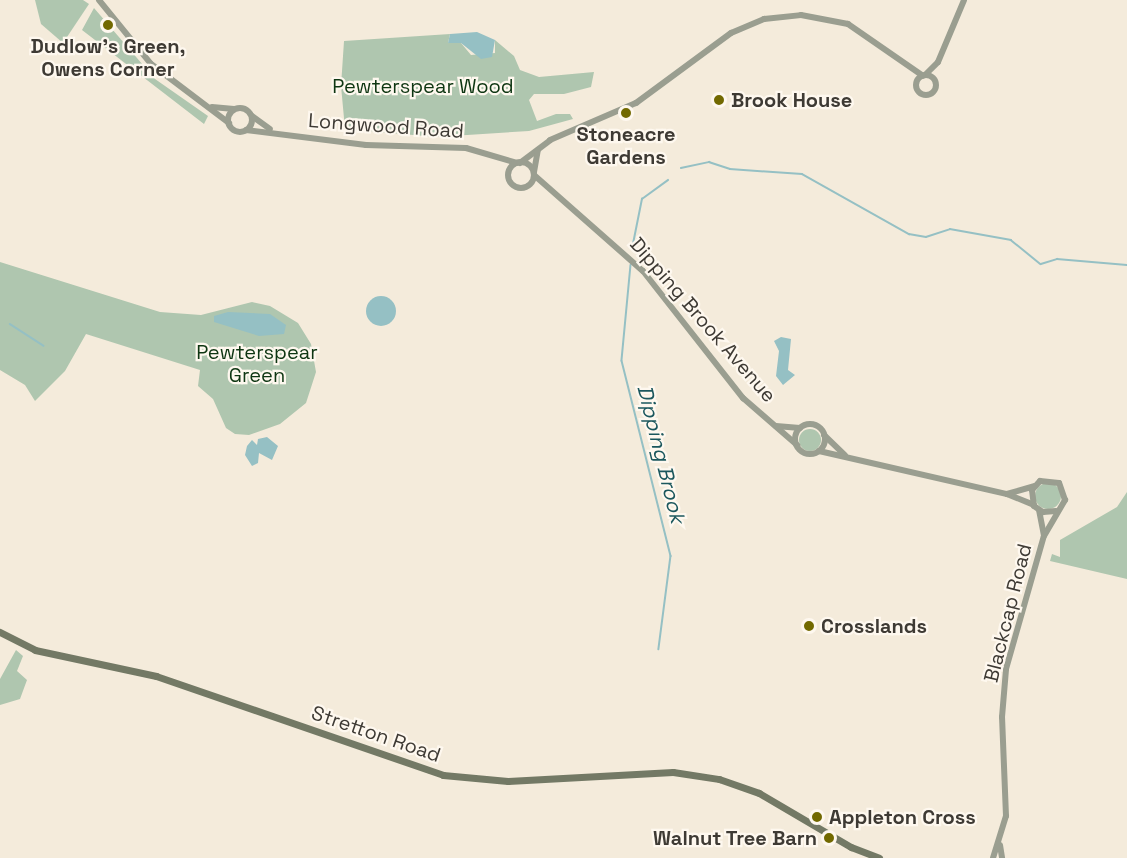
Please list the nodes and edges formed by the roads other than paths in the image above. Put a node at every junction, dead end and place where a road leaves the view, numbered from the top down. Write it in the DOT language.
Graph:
graph roads {
  1 [pos="101,0"];
  2 [pos="964,0"];
  3 [pos="938,62"];
  4 [pos="905,66"];
  5 [pos="924,76"];
  6 [pos="935,84"];
  7 [pos="916,86"];
  8 [pos="208,105"];
  9 [pos="237,109"];
  10 [pos="251,115"];
  11 [pos="229,123"];
  12 [pos="246,130"];
  13 [pos="273,131"];
  14 [pos="538,149"];
  15 [pos="495,158"];
  16 [pos="519,163"];
  17 [pos="534,173"];
  18 [pos="509,175"];
  19 [pos="524,188"];
  20 [pos="548,192"];
  21 [pos="776,426"];
  22 [pos="801,428"];
  23 [pos="824,435"];
  24 [pos="797,445"];
  25 [pos="819,451"];
  26 [pos="845,456"];
  27 [pos="1035,486"];
  28 [pos="1006,494"];
  29 [pos="1037,508"];
  30 [pos="1056,511"];
  31 [pos="1044,536"];
  32 [pos="0,632"];
  33 [pos="1000,841"];
  34 [pos="879,858"];
  35 [pos="993,858"];
  36 [pos="1002,858"];
  1 -- 8 [label="street"];
  2 -- 3 [label="street"];
  3 -- 5 [label="street"];
  3 -- 6 [label="street"];
  4 -- 5 [label="street"];
  4 -- 7 [label="street"];
  4 -- 14 [label="street"];
  5 -- 6 [label="street"];
  5 -- 7 [label="street"];
  6 -- 7 [label="street"];
  8 -- 9 [label="street"];
  8 -- 11 [label="street"];
  9 -- 10 [label="street, Longwood Road"];
  9 -- 11 [label="street"];
  10 -- 12 [label="street"];
  10 -- 13 [label="street, Longwood Road"];
  11 -- 12 [label="street"];
  12 -- 13 [label="street, Longwood Road"];
  13 -- 15 [label="street, Longwood Road"];
  14 -- 16 [label="street"];
  14 -- 17 [label="street"];
  15 -- 16 [label="street, Longwood Road"];
  15 -- 18 [label="street"];
  16 -- 17 [label="street, Longwood Road"];
  16 -- 18 [label="street"];
  17 -- 19 [label="street"];
  17 -- 20 [label="street, Dipping Brook Avenue"];
  18 -- 19 [label="street"];
  19 -- 20 [label="street, Dipping Brook Avenue"];
  20 -- 21 [label="street, Dipping Brook Avenue"];
  21 -- 22 [label="street, Dipping Brook Avenue"];
  21 -- 24 [label="street, Dipping Brook Avenue"];
  22 -- 23 [label="street"];
  22 -- 24 [label="street"];
  23 -- 25 [label="street"];
  23 -- 26 [label="street"];
  24 -- 25 [label="street"];
  25 -- 26 [label="street"];
  26 -- 28 [label="street"];
  27 -- 28 [label="street"];
  27 -- 29 [label="street"];
  27 -- 30 [label="street"];
  28 -- 29 [label="street"];
  29 -- 30 [label="street"];
  29 -- 31 [label="street, Blackcap Road"];
  30 -- 31 [label="street, Blackcap Road"];
  31 -- 33 [label="street, Blackcap Road"];
  32 -- 34 [label="main road, Stretton Road"];
  33 -- 35 [label="street, Blackcap Road"];
  33 -- 36 [label="street, Blackcap Road"];
}
